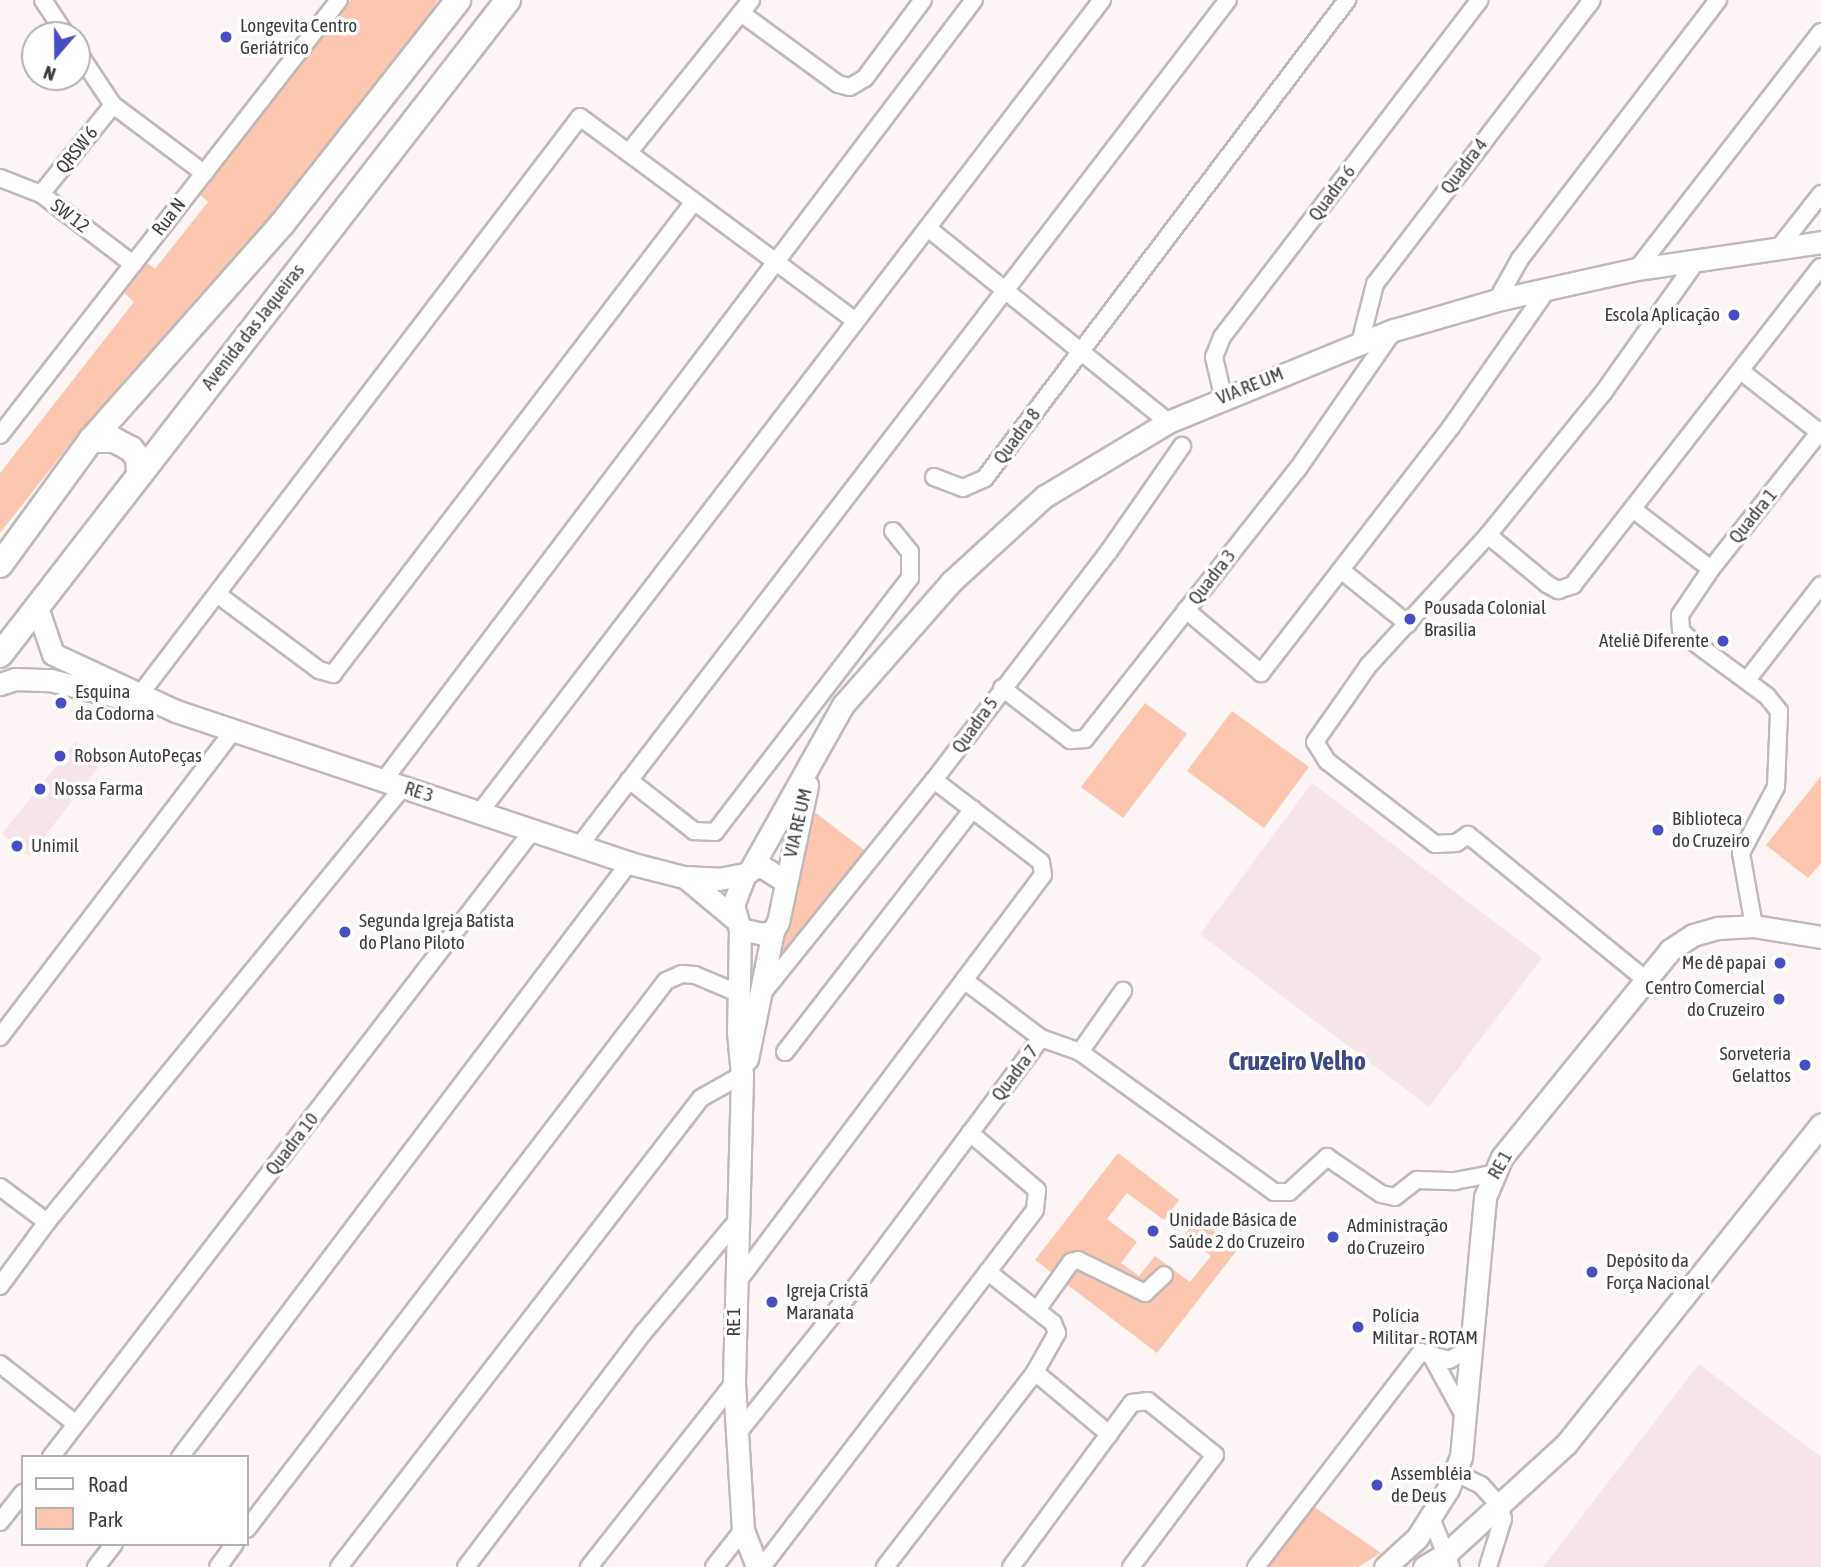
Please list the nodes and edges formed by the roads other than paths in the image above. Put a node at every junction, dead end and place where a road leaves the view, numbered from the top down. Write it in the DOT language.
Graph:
graph roads {
  1 [pos="43,0"];
  2 [pos="339,0"];
  3 [pos="458,0"];
  4 [pos="508,0"];
  5 [pos="923,0"];
  6 [pos="974,0"];
  7 [pos="1102,0"];
  8 [pos="1228,0"];
  9 [pos="1347,0"];
  10 [pos="1479,0"];
  11 [pos="1592,0"];
  12 [pos="1718,0"];
  13 [pos="746,7"];
  14 [pos="57,21"];
  15 [pos="1821,32"];
  16 [pos="91,72"];
  17 [pos="113,105"];
  18 [pos="629,152"];
  19 [pos="204,173"];
  20 [pos="0,178"];
  21 [pos="41,194"];
  22 [pos="1821,194"];
  23 [pos="693,203"];
  24 [pos="929,229"];
  25 [pos="1821,242"];
  26 [pos="1781,245"];
  27 [pos="1698,259"];
  28 [pos="774,263"];
  29 [pos="133,264"];
  30 [pos="1821,267"];
  31 [pos="1637,269"];
  32 [pos="1547,290"];
  33 [pos="1006,294"];
  34 [pos="1497,300"];
  35 [pos="854,320"];
  36 [pos="1394,330"];
  37 [pos="1360,343"];
  38 [pos="1081,350"];
  39 [pos="1742,372"];
  40 [pos="1223,396"];
  41 [pos="1168,422"];
  42 [pos="1820,431"];
  43 [pos="0,435"];
  44 [pos="91,440"];
  45 [pos="1182,446"];
  46 [pos="139,473"];
  47 [pos="934,477"];
  48 [pos="1634,510"];
  49 [pos="893,531"];
  50 [pos="1488,535"];
  51 [pos="1,562"];
  52 [pos="1711,569"];
  53 [pos="1341,570"];
  54 [pos="1821,585"];
  55 [pos="218,594"];
  56 [pos="38,610"];
  57 [pos="1186,610"];
  58 [pos="1408,624"];
  59 [pos="0,655"];
  60 [pos="1747,680"];
  61 [pos="0,684"];
  62 [pos="1002,688"];
  63 [pos="144,699"];
  64 [pos="233,731"];
  65 [pos="812,765"];
  66 [pos="629,779"];
  67 [pos="934,780"];
  68 [pos="394,783"];
  69 [pos="973,809"];
  70 [pos="480,812"];
  71 [pos="533,830"];
  72 [pos="579,846"];
  73 [pos="629,863"];
  74 [pos="748,870"];
  75 [pos="684,877"];
  76 [pos="785,881"];
  77 [pos="737,924"];
  78 [pos="1754,926"];
  79 [pos="773,931"];
  80 [pos="1821,937"];
  81 [pos="964,980"];
  82 [pos="1646,980"];
  83 [pos="1123,991"];
  84 [pos="750,996"];
  85 [pos="0,1037"];
  86 [pos="1041,1038"];
  87 [pos="785,1052"];
  88 [pos="1080,1052"];
  89 [pos="743,1075"];
  90 [pos="1821,1124"];
  91 [pos="970,1133"];
  92 [pos="1492,1174"];
  93 [pos="1455,1181"];
  94 [pos="0,1187"];
  95 [pos="1485,1197"];
  96 [pos="47,1222"];
  97 [pos="735,1223"];
  98 [pos="988,1272"];
  99 [pos="1164,1275"];
  100 [pos="0,1286"];
  101 [pos="734,1286"];
  102 [pos="1037,1310"];
  103 [pos="1472,1348"];
  104 [pos="1433,1359"];
  105 [pos="0,1364"];
  106 [pos="1035,1372"];
  107 [pos="734,1383"];
  108 [pos="1466,1419"];
  109 [pos="76,1424"];
  110 [pos="737,1434"];
  111 [pos="1109,1434"];
  112 [pos="53,1455"];
  113 [pos="182,1455"];
  114 [pos="1454,1472"];
  115 [pos="21,1496"];
  116 [pos="1500,1506"];
  117 [pos="1431,1518"];
  118 [pos="0,1522"];
  119 [pos="248,1528"];
  120 [pos="743,1530"];
  121 [pos="112,1546"];
  122 [pos="234,1546"];
  123 [pos="1449,1560"];
  124 [pos="96,1567"];
  125 [pos="218,1567"];
  126 [pos="339,1567"];
  127 [pos="466,1567"];
  128 [pos="589,1567"];
  129 [pos="715,1567"];
  130 [pos="757,1567"];
  131 [pos="762,1567"];
  132 [pos="885,1567"];
  133 [pos="1011,1567"];
  134 [pos="1131,1567"];
  135 [pos="1256,1567"];
  136 [pos="1385,1567"];
  137 [pos="1424,1567"];
  138 [pos="1488,1567"];
  1 -- 14 [label="street"];
  2 -- 19 [label="street, Rua N"];
  3 -- 44 [label="main road"];
  4 -- 46 [label="main road, Avenida das Jaqueiras"];
  5 -- 13 [label="street"];
  6 -- 28 [label="street"];
  7 -- 24 [label="street"];
  8 -- 33 [label="street"];
  9 -- 38 [label="street"];
  10 -- 40 [label="street, Quadra 6"];
  11 -- 37 [label="street, Quadra 4"];
  12 -- 34 [label="street"];
  13 -- 18 [label="street"];
  15 -- 31 [label="street"];
  16 -- 17 [label="street"];
  17 -- 19 [label="street"];
  17 -- 21 [label="street, QRSW 6"];
  18 -- 23 [label="street"];
  18 -- 55 [label="street"];
  19 -- 29 [label="street, Rua N"];
  20 -- 21 [label="street, SW 12"];
  21 -- 29 [label="street, SW 12"];
  22 -- 26 [label="street"];
  23 -- 28 [label="street"];
  23 -- 55 [label="street"];
  24 -- 33 [label="street"];
  24 -- 35 [label="street"];
  25 -- 26 [label="street, VIA RE UM"];
  26 -- 27 [label="street, VIA RE UM"];
  27 -- 31 [label="street, VIA RE UM"];
  27 -- 50 [label="street"];
  28 -- 35 [label="street"];
  28 -- 68 [label="street"];
  29 -- 43 [label="street, Rua N"];
  30 -- 39 [label="street"];
  31 -- 32 [label="street, VIA RE UM"];
  32 -- 34 [label="street, VIA RE UM"];
  32 -- 53 [label="street"];
  33 -- 38 [label="street"];
  33 -- 66 [label="street"];
  34 -- 36 [label="street, VIA RE UM"];
  35 -- 70 [label="street"];
  36 -- 37 [label="street, VIA RE UM"];
  36 -- 57 [label="street, Quadra 3"];
  37 -- 40 [label="street, VIA RE UM"];
  38 -- 41 [label="street"];
  38 -- 47 [label="street, Quadra 8"];
  39 -- 42 [label="street"];
  39 -- 48 [label="street"];
  40 -- 41 [label="street, VIA RE UM"];
  41 -- 65 [label="street, VIA RE UM"];
  42 -- 52 [label="street, Quadra 1"];
  44 -- 46 [label="main road"];
  44 -- 51 [label="main road"];
  45 -- 62 [label="street, Quadra 5"];
  46 -- 56 [label="main road, Avenida das Jaqueiras"];
  48 -- 50 [label="street"];
  48 -- 52 [label="street"];
  49 -- 66 [label="street"];
  50 -- 58 [label="street"];
  52 -- 60 [label="street, Quadra 1"];
  53 -- 57 [label="street"];
  53 -- 58 [label="street"];
  54 -- 60 [label="street"];
  55 -- 63 [label="street"];
  56 -- 59 [label="main road, Avenida das Jaqueiras"];
  56 -- 63 [label="street, RE 3"];
  57 -- 62 [label="street, Quadra 3"];
  58 -- 82 [label="street"];
  60 -- 78 [label="street"];
  61 -- 63 [label="street, RE 3"];
  62 -- 67 [label="street, Quadra 5"];
  63 -- 64 [label="street, RE 3"];
  64 -- 68 [label="street, RE 3"];
  64 -- 85 [label="street"];
  65 -- 74 [label="street, VIA RE UM"];
  65 -- 76 [label="street, VIA RE UM"];
  66 -- 72 [label="street"];
  67 -- 69 [label="street"];
  67 -- 84 [label="street, Quadra 5"];
  68 -- 70 [label="street, RE 3"];
  68 -- 96 [label="street"];
  69 -- 81 [label="street"];
  69 -- 87 [label="street"];
  70 -- 71 [label="street, RE 3"];
  71 -- 72 [label="street, RE 3"];
  71 -- 109 [label="street, Quadra 10"];
  72 -- 73 [label="street, RE 3"];
  73 -- 75 [label="street, RE 3"];
  73 -- 113 [label="street"];
  74 -- 75 [label="street, RE 3"];
  74 -- 76 [label="street"];
  74 -- 77 [label="street"];
  75 -- 77 [label="street, RE 3"];
  76 -- 79 [label="street"];
  77 -- 79 [label="street"];
  77 -- 84 [label="street, RE 1"];
  78 -- 80 [label="street, RE 1"];
  78 -- 82 [label="street, RE 1"];
  79 -- 84 [label="street, RE 1"];
  81 -- 86 [label="street"];
  81 -- 101 [label="street"];
  82 -- 92 [label="street, RE 1"];
  83 -- 88 [label="street"];
  84 -- 89 [label="street, RE 1"];
  84 -- 119 [label="street"];
  86 -- 88 [label="street, Quadra 7"];
  86 -- 91 [label="street, Quadra 7"];
  88 -- 93 [label="street, Quadra 7"];
  89 -- 97 [label="street, RE 1"];
  89 -- 126 [label="street"];
  90 -- 116 [label="street"];
  91 -- 98 [label="street"];
  91 -- 110 [label="street, Quadra 7"];
  92 -- 93 [label="street, Quadra 7"];
  92 -- 95 [label="street, RE 1"];
  93 -- 95 [label="street, Quadra 7"];
  94 -- 96 [label="street"];
  95 -- 103 [label="street, RE 1"];
  96 -- 100 [label="street"];
  97 -- 101 [label="street, RE 1"];
  97 -- 127 [label="street"];
  98 -- 102 [label="street"];
  98 -- 131 [label="street"];
  99 -- 102 [label="street"];
  101 -- 107 [label="street, RE 1"];
  102 -- 106 [label="street"];
  103 -- 104 [label="street"];
  103 -- 108 [label="street, RE 1"];
  104 -- 108 [label="street"];
  104 -- 135 [label="street"];
  105 -- 109 [label="street"];
  106 -- 111 [label="street"];
  106 -- 132 [label="street"];
  107 -- 110 [label="street, RE 1"];
  107 -- 128 [label="street"];
  108 -- 114 [label="street, RE 1"];
  109 -- 112 [label="street, Quadra 10"];
  110 -- 120 [label="street, RE 1"];
  111 -- 133 [label="street"];
  111 -- 134 [label="street"];
  114 -- 116 [label="street"];
  114 -- 117 [label="street, RE 1"];
  115 -- 118 [label="street"];
  116 -- 123 [label="street"];
  116 -- 138 [label="street"];
  117 -- 123 [label="street"];
  117 -- 136 [label="street, RE 1"];
  120 -- 129 [label="street"];
  120 -- 130 [label="street, RE 1"];
  121 -- 124 [label="street"];
  122 -- 125 [label="street"];
  123 -- 137 [label="street"];
}
